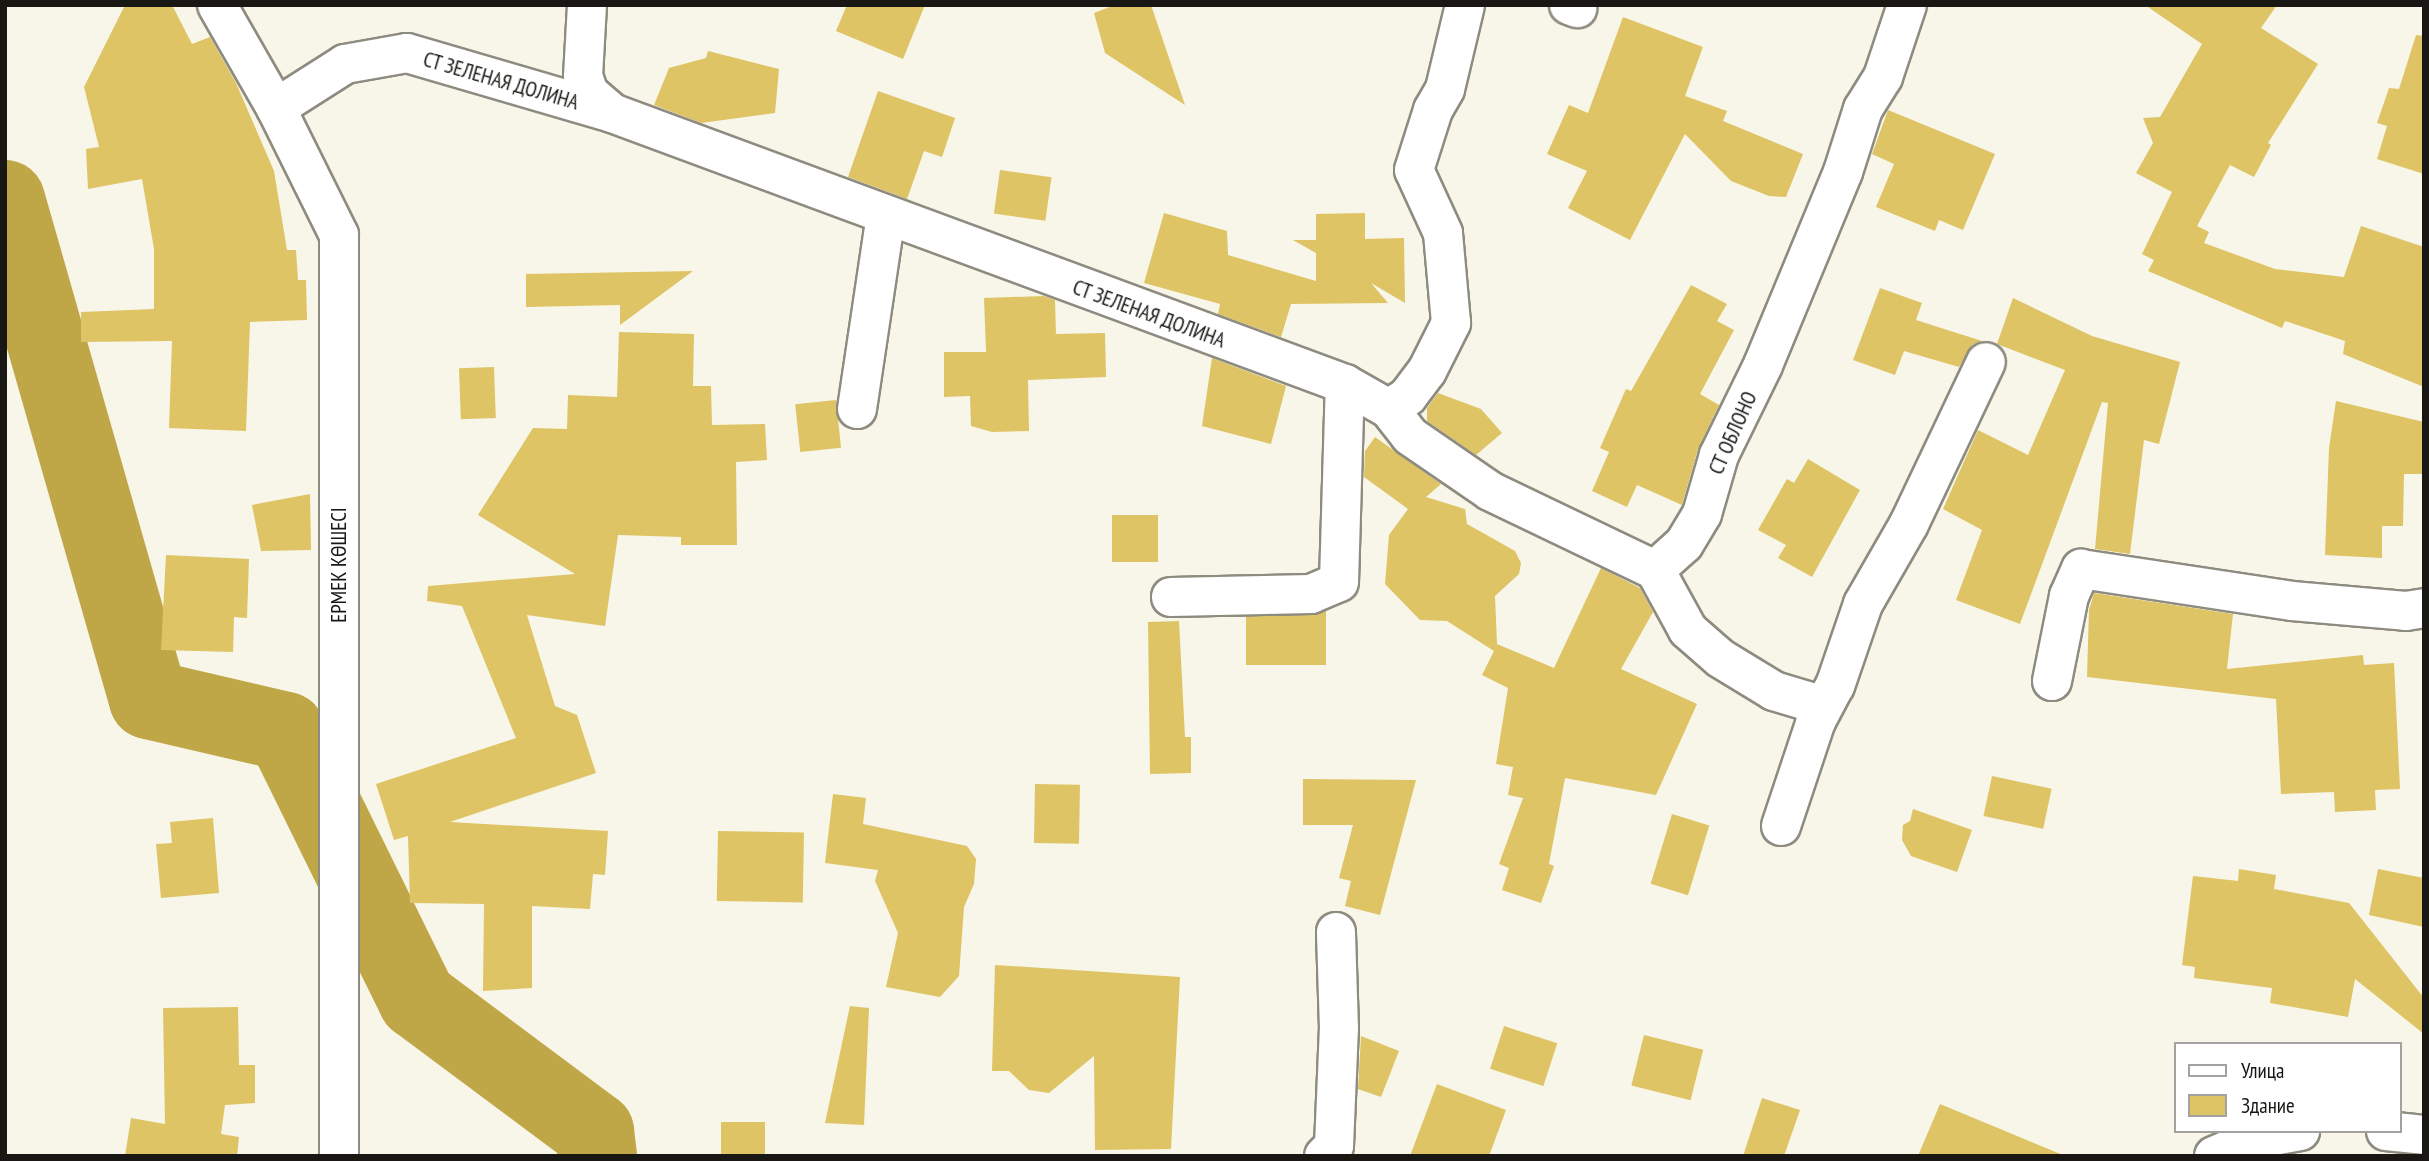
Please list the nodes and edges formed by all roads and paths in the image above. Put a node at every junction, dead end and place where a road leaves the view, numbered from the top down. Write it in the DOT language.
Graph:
graph roads {
  1 [pos="217,5"];
  2 [pos="587,5"];
  3 [pos="1465,5"];
  4 [pos="1907,5"];
  5 [pos="276,108"];
  6 [pos="612,113"];
  7 [pos="886,216"];
  8 [pos="1986,362"];
  9 [pos="1345,384"];
  10 [pos="857,409"];
  11 [pos="1389,409"];
  12 [pos="1655,570"];
  13 [pos="1171,597"];
  14 [pos="2424,608"];
  15 [pos="2052,681"];
  16 [pos="1822,700"];
  17 [pos="1780,825"];
  18 [pos="1336,932"];
  19 [pos="2289,1133"];
  20 [pos="2401,1133"];
  21 [pos="2424,1135"];
  22 [pos="339,1156"];
  23 [pos="1324,1156"];
  24 [pos="2214,1156"];
  1 -- 5 [label="street, ЕРМЕК КӨШЕСІ"];
  2 -- 6 [label="street, СТ ЗЕЛЕНАЯ ДОЛИНА"];
  3 -- 11 [label="street"];
  4 -- 12 [label="street, СТ ОБЛОНО"];
  5 -- 6 [label="street, СТ ЗЕЛЕНАЯ ДОЛИНА"];
  5 -- 22 [label="street, ЕРМЕК КӨШЕСІ"];
  6 -- 7 [label="street, СТ ЗЕЛЕНАЯ ДОЛИНА"];
  7 -- 9 [label="street, СТ ЗЕЛЕНАЯ ДОЛИНА"];
  7 -- 10 [label="street"];
  8 -- 16 [label="street"];
  9 -- 11 [label="street, СТ ЗЕЛЕНАЯ ДОЛИНА"];
  9 -- 13 [label="street"];
  11 -- 12 [label="street, СТ ЗЕЛЕНАЯ ДОЛИНА"];
  12 -- 16 [label="street"];
  14 -- 15 [label="street"];
  16 -- 17 [label="street"];
  18 -- 23 [label="street"];
  19 -- 24 [label="street"];
  20 -- 21 [label="street"];
}
